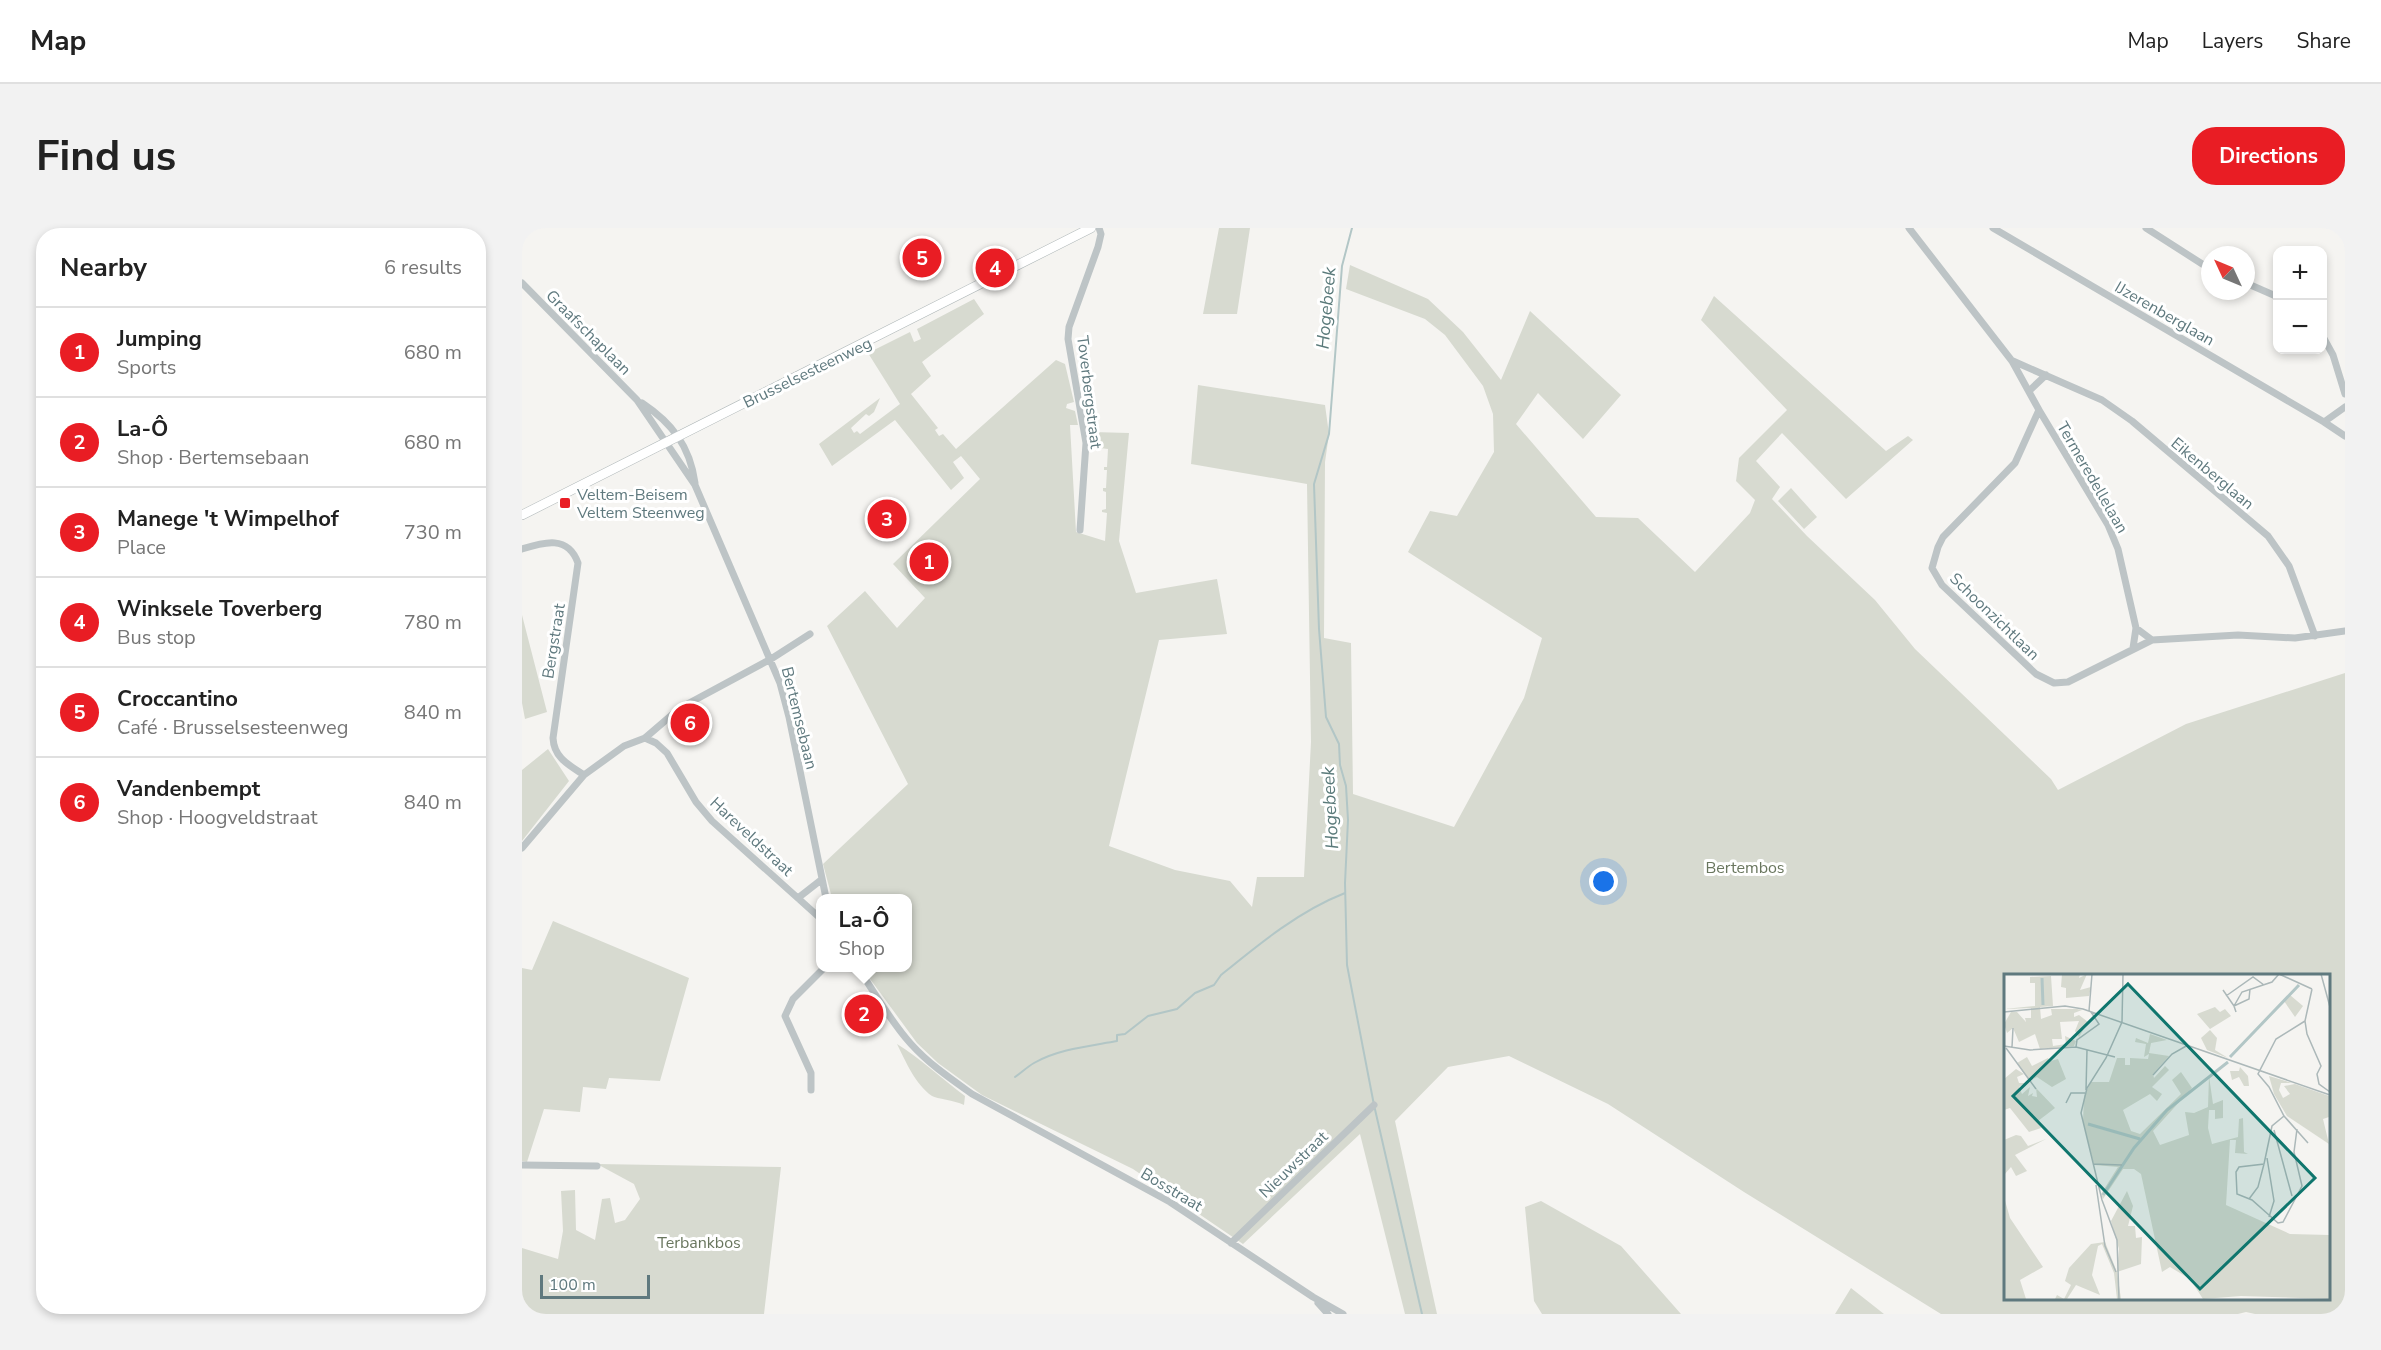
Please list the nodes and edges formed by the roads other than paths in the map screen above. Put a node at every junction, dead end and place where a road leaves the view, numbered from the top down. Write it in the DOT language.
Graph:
graph roads {
  1 [pos="1091,228"];
  2 [pos="1099,228"];
  3 [pos="1909,228"];
  4 [pos="1993,228"];
  5 [pos="2146,228"];
  6 [pos="2201,262"];
  7 [pos="522,283"];
  8 [pos="2255,288"];
  9 [pos="2273,295"];
  10 [pos="2327,344"];
  11 [pos="2012,361"];
  12 [pos="2046,375"];
  13 [pos="2029,391"];
  14 [pos="2345,394"];
  15 [pos="637,400"];
  16 [pos="2345,407"];
  17 [pos="2039,410"];
  18 [pos="2324,422"];
  19 [pos="678,435"];
  20 [pos="2345,436"];
  21 [pos="665,442"];
  22 [pos="695,485"];
  23 [pos="522,515"];
  24 [pos="1080,530"];
  25 [pos="522,549"];
  26 [pos="2136,628"];
  27 [pos="2345,631"];
  28 [pos="810,634"];
  29 [pos="2315,636"];
  30 [pos="2152,639"];
  31 [pos="2133,648"];
  32 [pos="771,659"];
  33 [pos="645,738"];
  34 [pos="584,775"];
  35 [pos="522,848"];
  36 [pos="821,880"];
  37 [pos="825,894"];
  38 [pos="798,898"];
  39 [pos="816,914"];
  40 [pos="820,972"];
  41 [pos="861,972"];
  42 [pos="811,1090"];
  43 [pos="1374,1106"];
  44 [pos="522,1165"];
  45 [pos="597,1166"];
  46 [pos="1231,1243"];
  47 [pos="1313,1298"];
  48 [pos="1328,1314"];
  49 [pos="1343,1314"];
  1 -- 19 [label="main road, Brusselsesteenweg"];
  2 -- 24 [label="street, Toverbergstraat"];
  3 -- 11 [label="street"];
  4 -- 18 [label="street, IJzerenberglaan"];
  5 -- 6 [label="street"];
  7 -- 15 [label="street, Graafschaplaan"];
  8 -- 9 [label="street"];
  10 -- 14 [label="street"];
  11 -- 12 [label="street, Eikenberglaan"];
  11 -- 13 [label="street"];
  12 -- 13 [label="street"];
  12 -- 29 [label="street, Eikenberglaan"];
  13 -- 17 [label="street"];
  15 -- 19 [label="street, Graafschaplaan"];
  15 -- 21 [label="street, Graafschaplaan"];
  16 -- 18 [label="street"];
  17 -- 26 [label="street, Termeredellelaan"];
  17 -- 31 [label="street, Schoonzichtlaan"];
  18 -- 20 [label="street, IJzerenberglaan"];
  19 -- 21 [label="main road, Brusselsesteenweg"];
  19 -- 22 [label="street, Bertemsebaan"];
  21 -- 22 [label="street, Bertemsebaan"];
  21 -- 23 [label="main road, Brusselsesteenweg"];
  22 -- 32 [label="street, Bertemsebaan"];
  25 -- 34 [label="street, Bergstraat"];
  26 -- 30 [label="street"];
  26 -- 31 [label="street, Termeredellelaan"];
  27 -- 29 [label="street, Schoonzichtlaan"];
  28 -- 32 [label="street"];
  29 -- 30 [label="street, Schoonzichtlaan"];
  30 -- 31 [label="street, Schoonzichtlaan"];
  32 -- 33 [label="street"];
  32 -- 36 [label="street, Bertemsebaan"];
  33 -- 34 [label="street"];
  33 -- 38 [label="street, Hareveldstraat"];
  34 -- 35 [label="street"];
  36 -- 37 [label="street, Bertemsebaan"];
  36 -- 38 [label="street, Hareveldstraat"];
  38 -- 39 [label="street, Hareveldstraat"];
  40 -- 42 [label="street"];
  41 -- 46 [label="street, Bosstraat"];
  43 -- 46 [label="street, Nieuwstraat"];
  44 -- 45 [label="street"];
  46 -- 47 [label="street, Bosstraat"];
  47 -- 48 [label="street"];
  47 -- 49 [label="street, Bosstraat"];
}
